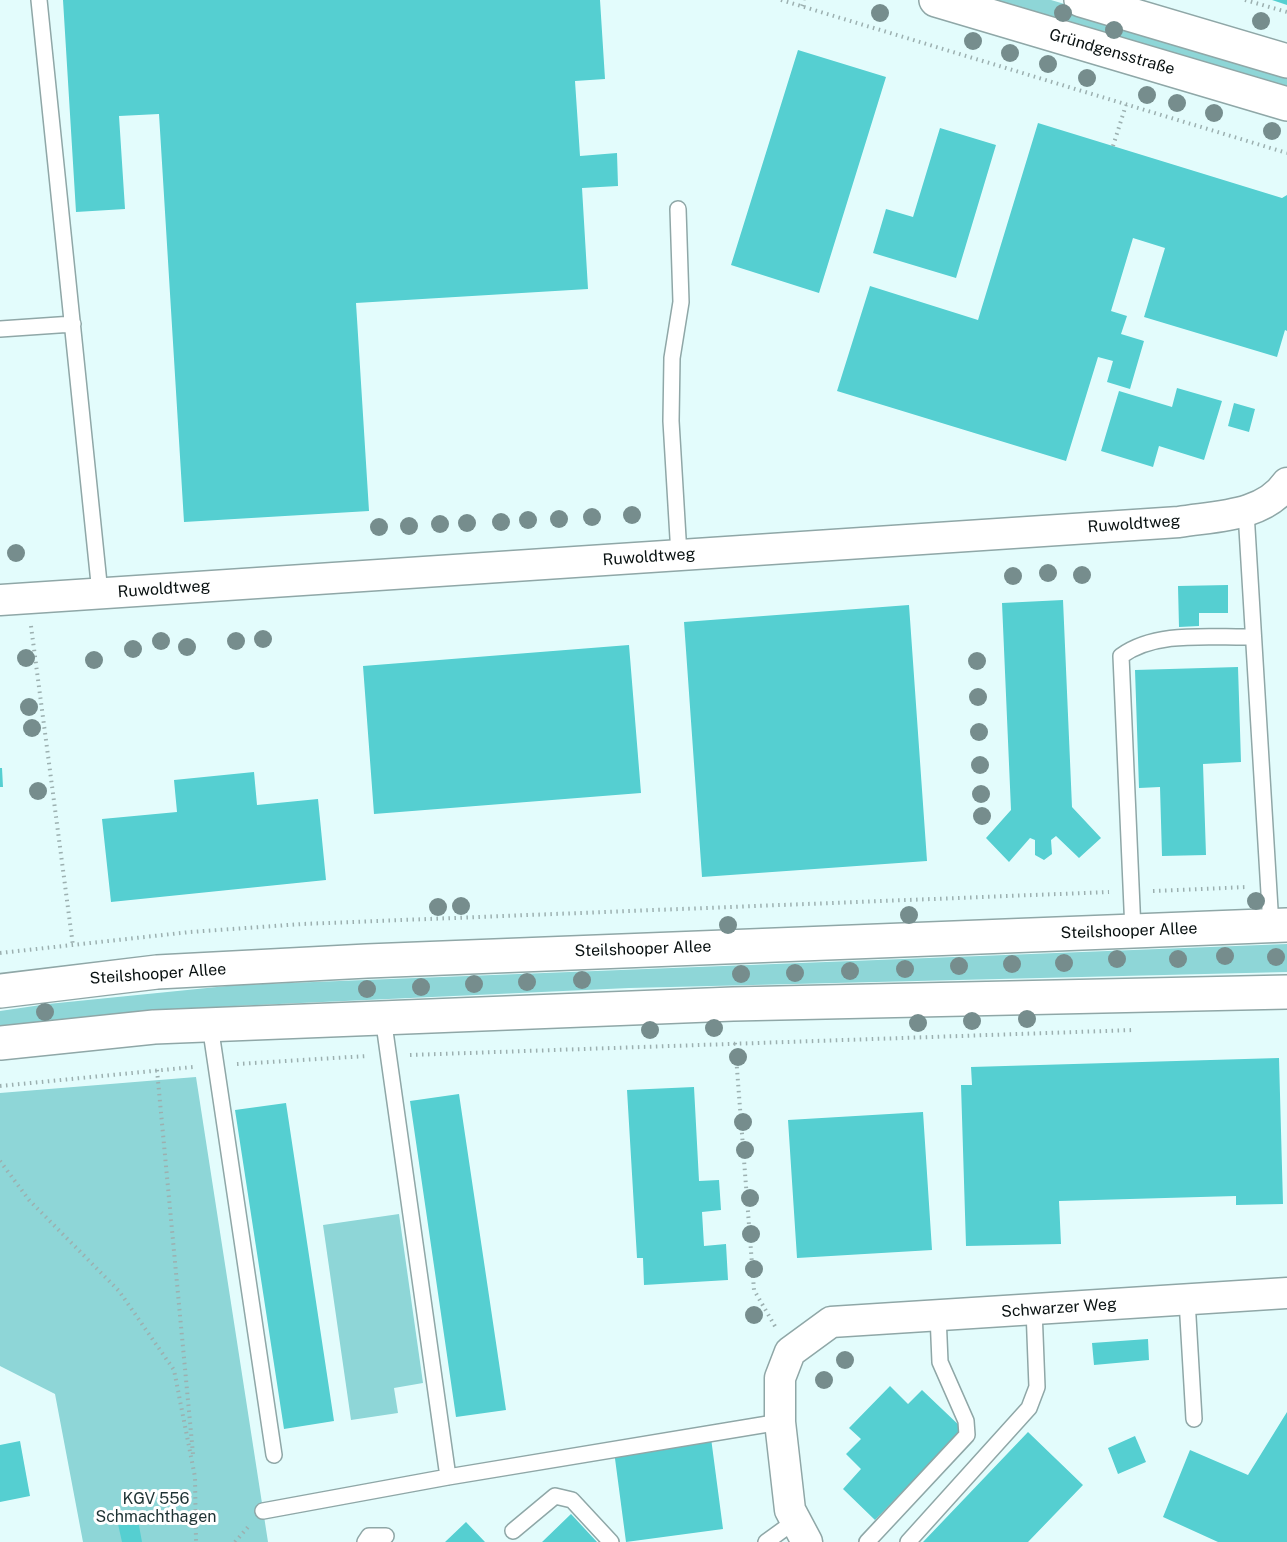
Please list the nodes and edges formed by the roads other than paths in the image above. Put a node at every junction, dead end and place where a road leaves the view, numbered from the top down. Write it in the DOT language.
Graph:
graph roads {
  1 [pos="39,0"];
  2 [pos="936,0"];
  3 [pos="1081,0"];
  4 [pos="1287,61"];
  5 [pos="1287,104"];
  6 [pos="678,209"];
  7 [pos="73,324"];
  8 [pos="0,329"];
  9 [pos="1285,491"];
  10 [pos="1246,512"];
  11 [pos="679,555"];
  12 [pos="99,593"];
  13 [pos="14,599"];
  14 [pos="1253,637"];
  15 [pos="1279,926"];
  16 [pos="1133,931"];
  17 [pos="0,991"];
  18 [pos="1287,992"];
  19 [pos="383,1017"];
  20 [pos="210,1025"];
  21 [pos="0,1043"];
  22 [pos="1287,1293"];
  23 [pos="1187,1300"];
  24 [pos="1034,1309"];
  25 [pos="938,1315"];
  26 [pos="1194,1419"];
  27 [pos="780,1422"];
  28 [pos="274,1455"];
  29 [pos="448,1477"];
  30 [pos="263,1511"];
  31 [pos="513,1531"];
  32 [pos="801,1531"];
  33 [pos="386,1536"];
  34 [pos="365,1542"];
  35 [pos="611,1542"];
  36 [pos="766,1542"];
  37 [pos="867,1542"];
  38 [pos="908,1542"];
  1 -- 7 [label="lane"];
  2 -- 5 [label="main road, Gründgensstraße"];
  3 -- 4 [label="main road"];
  6 -- 11 [label="lane"];
  7 -- 8 [label="lane"];
  7 -- 12 [label="lane"];
  9 -- 10 [label="street, Ruwoldtweg"];
  10 -- 11 [label="street, Ruwoldtweg"];
  10 -- 14 [label="lane"];
  11 -- 12 [label="street, Ruwoldtweg"];
  12 -- 13 [label="street, Ruwoldtweg"];
  14 -- 15 [label="lane"];
  14 -- 16 [label="lane"];
  15 -- 16 [label="main road, Steilshooper Allee"];
  16 -- 17 [label="main road, Steilshooper Allee"];
  18 -- 19 [label="main road"];
  19 -- 20 [label="main road"];
  19 -- 29 [label="lane"];
  20 -- 21 [label="main road"];
  20 -- 28 [label="lane"];
  22 -- 23 [label="street, Schwarzer Weg"];
  23 -- 24 [label="street, Schwarzer Weg"];
  23 -- 26 [label="lane"];
  24 -- 25 [label="street, Schwarzer Weg"];
  24 -- 38 [label="lane"];
  25 -- 27 [label="street, Schwarzer Weg"];
  25 -- 37 [label="lane"];
  27 -- 29 [label="lane"];
  27 -- 32 [label="street"];
  29 -- 30 [label="lane"];
  31 -- 35 [label="lane"];
  32 -- 36 [label="lane"];
  33 -- 34 [label="lane"];
}
